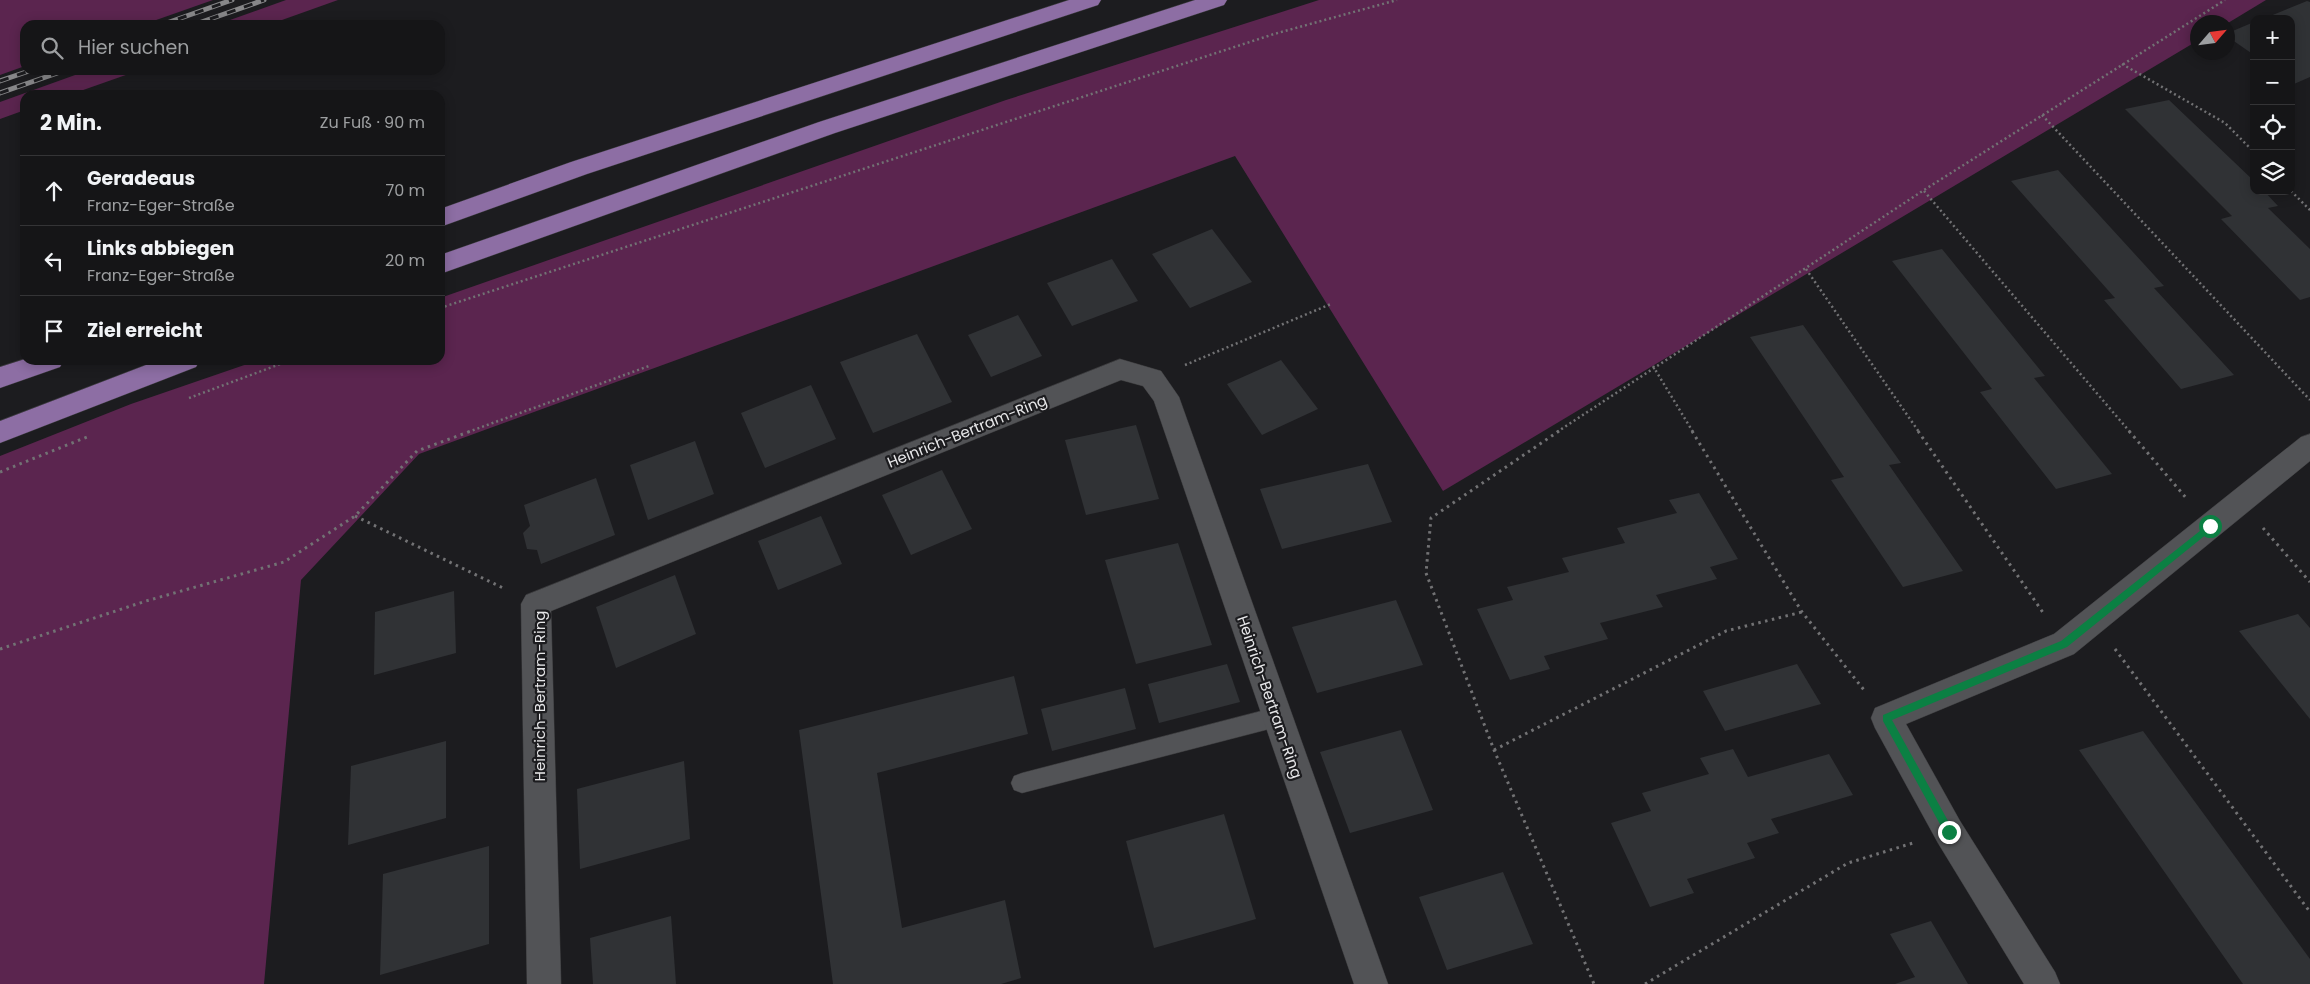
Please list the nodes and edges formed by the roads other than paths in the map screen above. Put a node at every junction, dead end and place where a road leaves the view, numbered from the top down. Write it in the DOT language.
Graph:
graph roads {
  1 [pos="1091,0"];
  2 [pos="1217,0"];
  3 [pos="445,216"];
  4 [pos="445,263"];
  5 [pos="37,365"];
  6 [pos="174,365"];
  7 [pos="0,378"];
  8 [pos="0,432"];
  9 [pos="2310,445"];
  10 [pos="1277,717"];
  11 [pos="1022,783"];
  12 [pos="544,984"];
  13 [pos="1370,984"];
  14 [pos="2043,984"];
  1 -- 3 [label="highway"];
  2 -- 4 [label="highway"];
  5 -- 7 [label="highway"];
  6 -- 8 [label="highway"];
  9 -- 14 [label="street"];
  10 -- 11 [label="lane"];
  10 -- 12 [label="street, Heinrich-Bertram-Ring"];
  10 -- 13 [label="street, Heinrich-Bertram-Ring"];
}
